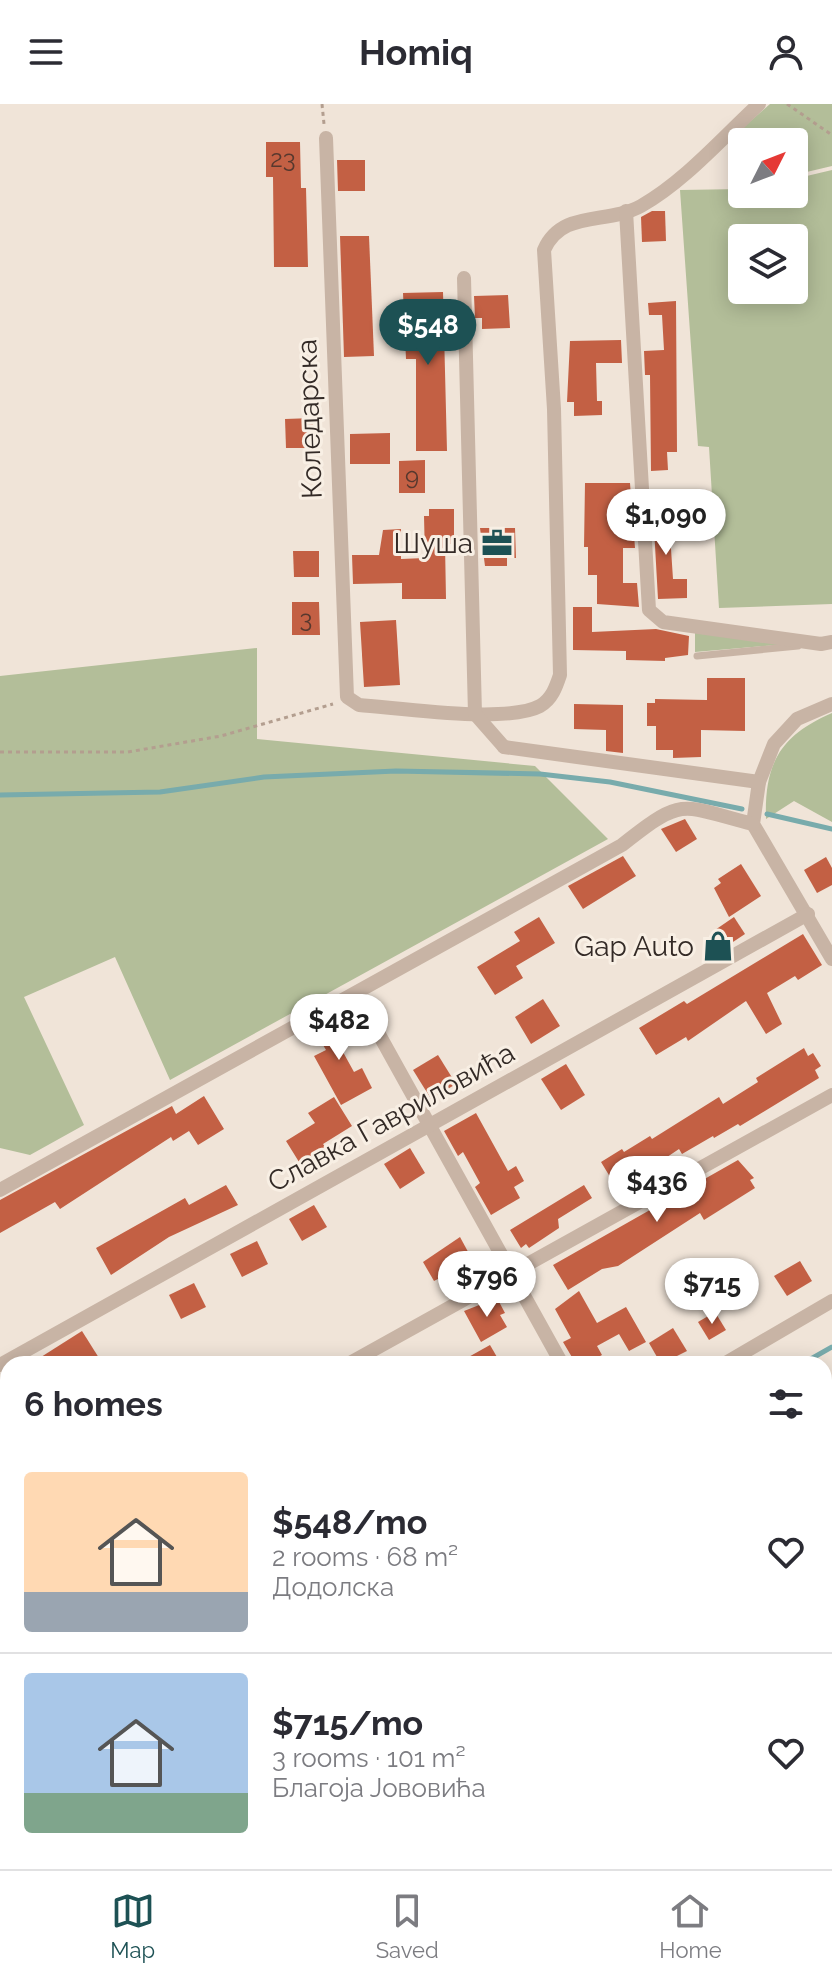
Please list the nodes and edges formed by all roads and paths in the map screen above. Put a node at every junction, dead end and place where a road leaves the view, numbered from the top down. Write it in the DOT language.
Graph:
graph roads {
  1 [pos="322,104"];
  2 [pos="759,104"];
  3 [pos="787,104"];
  4 [pos="832,135"];
  5 [pos="326,138"];
  6 [pos="626,211"];
  7 [pos="464,278"];
  8 [pos="826,643"];
  9 [pos="697,656"];
  10 [pos="347,697"];
  11 [pos="832,704"];
  12 [pos="506,712"];
  13 [pos="475,714"];
  14 [pos="504,747"];
  15 [pos="0,752"];
  16 [pos="759,782"];
  17 [pos="753,824"];
  18 [pos="808,914"];
  19 [pos="832,959"];
  20 [pos="356,993"];
  21 [pos="832,1095"];
  22 [pos="430,1125"];
  23 [pos="0,1190"];
  24 [pos="512,1273"];
  25 [pos="832,1301"];
  26 [pos="16,1356"];
  27 [pos="362,1356"];
  28 [pos="558,1356"];
  29 [pos="738,1356"];
  1 -- 5 [label="path"];
  2 -- 6 [label="street"];
  3 -- 4 [label="path"];
  5 -- 10 [label="street, Коледарска"];
  6 -- 8 [label="street"];
  6 -- 12 [label="street"];
  7 -- 13 [label="street"];
  8 -- 9 [label="lane"];
  10 -- 13 [label="street"];
  10 -- 15 [label="path"];
  11 -- 16 [label="street"];
  12 -- 13 [label="street"];
  12 -- 14 [label="street"];
  13 -- 14 [label="street"];
  14 -- 16 [label="street"];
  16 -- 17 [label="street"];
  17 -- 18 [label="street"];
  17 -- 20 [label="street"];
  18 -- 19 [label="street"];
  18 -- 22 [label="street, Славка Гавриловића"];
  20 -- 22 [label="street"];
  20 -- 23 [label="street"];
  21 -- 24 [label="street"];
  22 -- 24 [label="street"];
  22 -- 26 [label="street, Славка Гавриловића"];
  24 -- 27 [label="street"];
  24 -- 28 [label="street"];
  25 -- 29 [label="street"];
}
